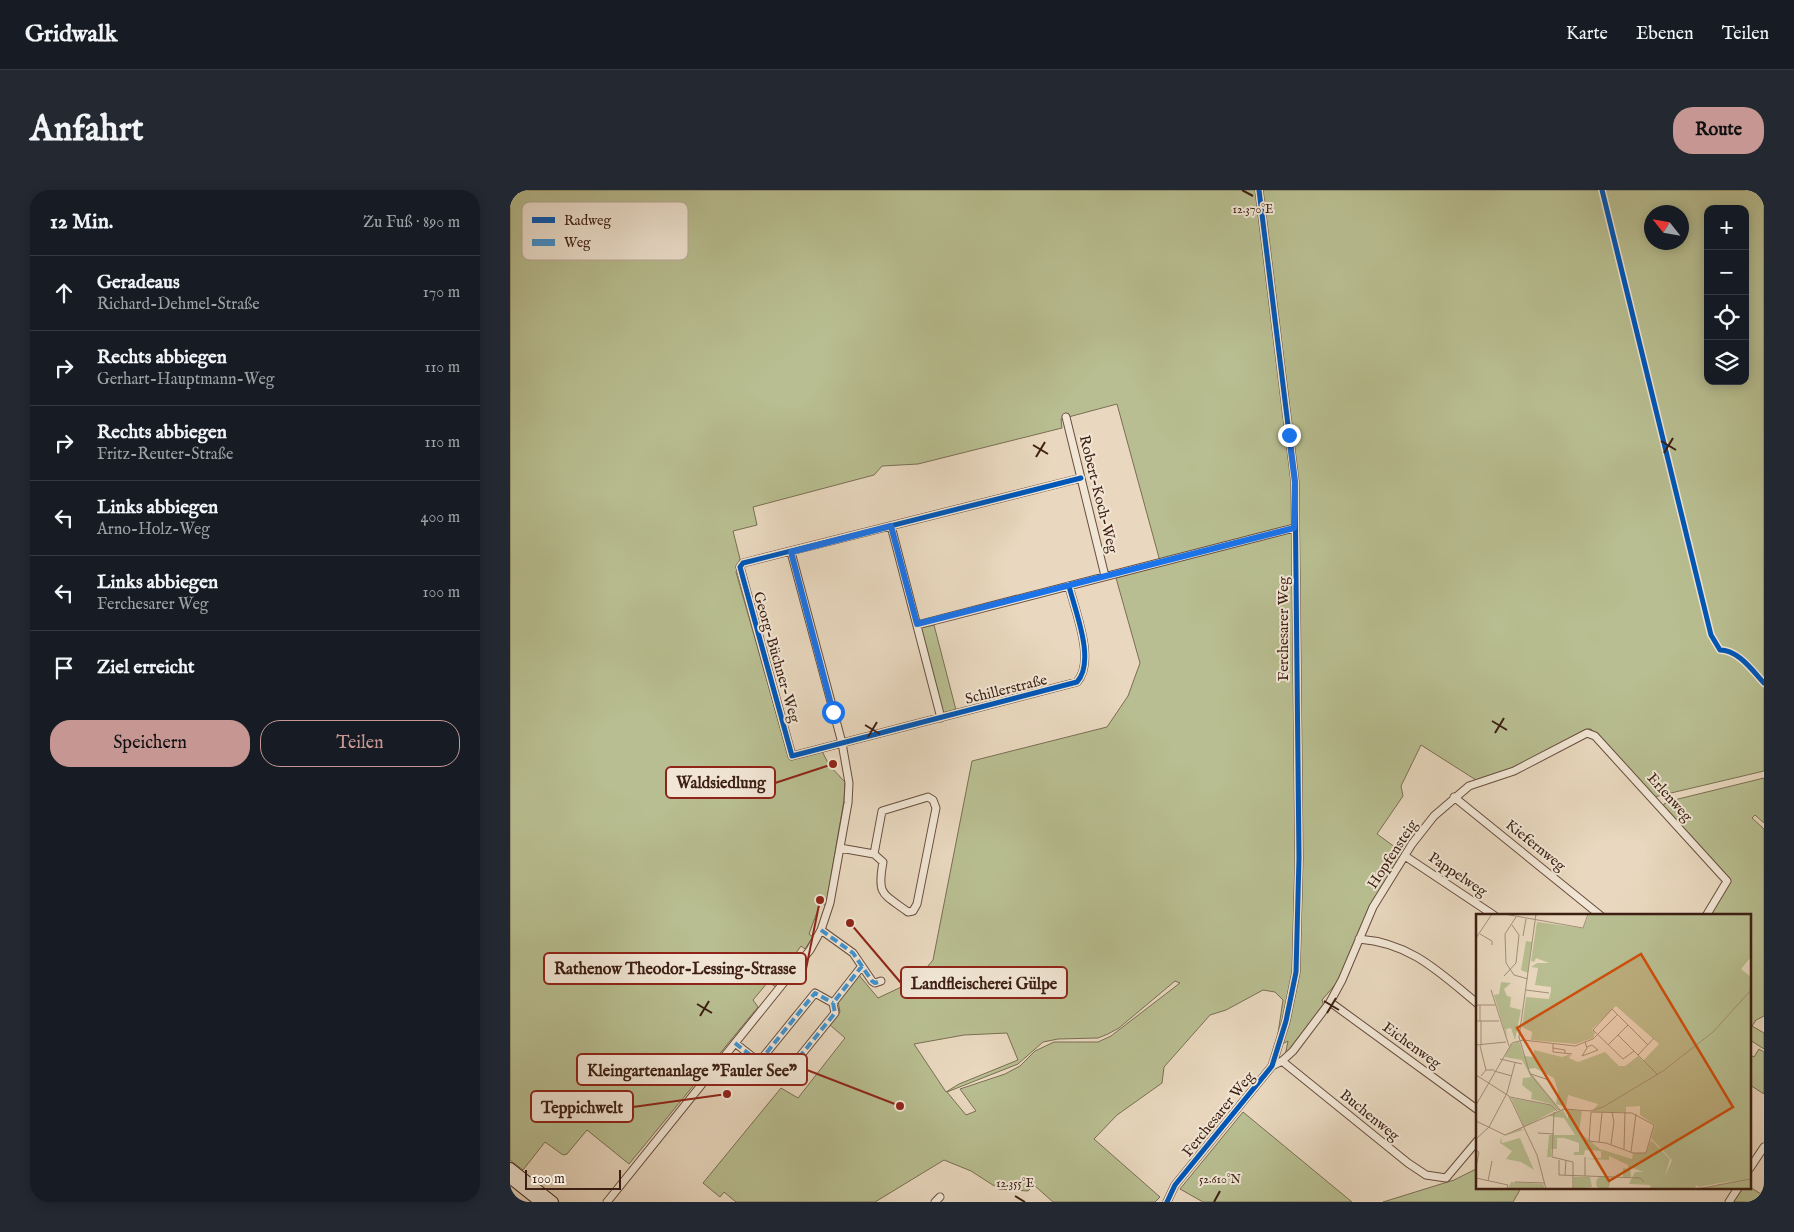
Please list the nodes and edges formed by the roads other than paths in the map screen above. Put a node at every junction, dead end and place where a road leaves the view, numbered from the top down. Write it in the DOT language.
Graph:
graph roads {
  1 [pos="1259,190"];
  2 [pos="1066,418"];
  3 [pos="1081,478"];
  4 [pos="891,526"];
  5 [pos="1294,528"];
  6 [pos="791,552"];
  7 [pos="1105,576"];
  8 [pos="1068,586"];
  9 [pos="917,624"];
  10 [pos="940,718"];
  11 [pos="1591,733"];
  12 [pos="842,743"];
  13 [pos="1454,797"];
  14 [pos="840,848"];
  15 [pos="874,854"];
  16 [pos="1405,856"];
  17 [pos="1492,914"];
  18 [pos="1599,914"];
  19 [pos="1707,914"];
  20 [pos="821,930"];
  21 [pos="1358,938"];
  22 [pos="862,966"];
  23 [pos="882,981"];
  24 [pos="1330,1002"];
  25 [pos="1476,1002"];
  26 [pos="833,1003"];
  27 [pos="735,1043"];
  28 [pos="1282,1061"];
  29 [pos="759,1062"];
  30 [pos="1272,1066"];
  31 [pos="1476,1109"];
  32 [pos="1476,1143"];
  33 [pos="1764,1146"];
  34 [pos="1752,1165"];
  35 [pos="510,1168"];
  36 [pos="510,1178"];
  37 [pos="1737,1190"];
  38 [pos="540,1202"];
  39 [pos="553,1202"];
  40 [pos="607,1202"];
  41 [pos="1166,1202"];
  42 [pos="1728,1202"];
  1 -- 5 [label="street, Ferchesarer Weg"];
  2 -- 3 [label="street, Robert-Koch-Weg"];
  3 -- 4 [label="street"];
  3 -- 7 [label="street, Robert-Koch-Weg"];
  4 -- 6 [label="street"];
  4 -- 9 [label="street"];
  5 -- 7 [label="street"];
  5 -- 30 [label="street, Ferchesarer Weg"];
  6 -- 12 [label="street"];
  6 -- 12 [label="street, Georg-Büchner-Weg"];
  7 -- 8 [label="street"];
  8 -- 9 [label="street"];
  8 -- 10 [label="street, Schillerstraße"];
  9 -- 10 [label="street"];
  10 -- 12 [label="street, Schillerstraße"];
  11 -- 13 [label="street, Hopfensteig"];
  11 -- 19 [label="street, Erlenweg"];
  12 -- 14 [label="street"];
  13 -- 16 [label="street, Hopfensteig"];
  13 -- 18 [label="street, Kiefernweg"];
  14 -- 15 [label="street"];
  14 -- 20 [label="street"];
  15 -- 15 [label="street"];
  16 -- 17 [label="street, Pappelweg"];
  16 -- 21 [label="street, Hopfensteig"];
  20 -- 22 [label="street"];
  20 -- 27 [label="street"];
  21 -- 24 [label="street, Hopfensteig"];
  21 -- 25 [label="street"];
  22 -- 23 [label="street"];
  22 -- 26 [label="street"];
  24 -- 28 [label="street, Hopfensteig"];
  24 -- 31 [label="street, Eichenweg"];
  26 -- 29 [label="street"];
  26 -- 29 [label="street"];
  27 -- 29 [label="street"];
  27 -- 40 [label="street"];
  28 -- 30 [label="street, Ferchesarer Weg"];
  28 -- 32 [label="street, Buchenweg"];
  30 -- 41 [label="street, Ferchesarer Weg"];
  33 -- 34 [label="street"];
  35 -- 39 [label="street"];
  36 -- 38 [label="street"];
  37 -- 42 [label="street"];
}
